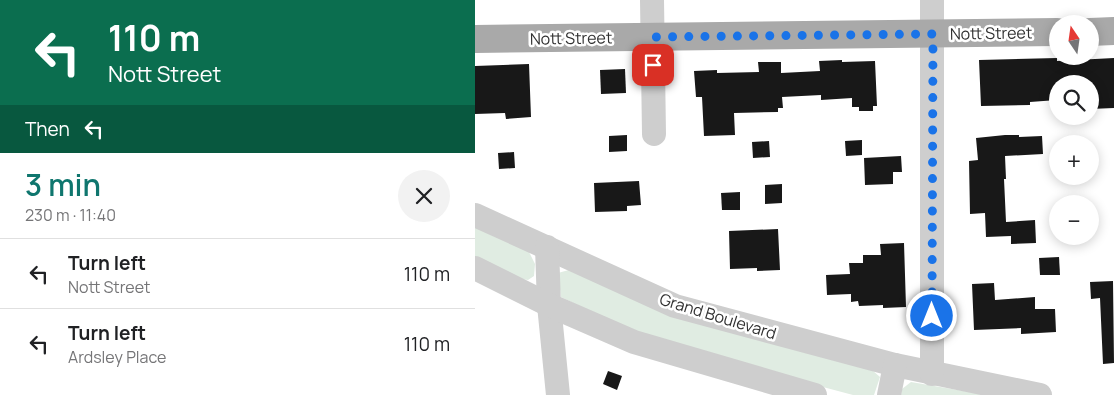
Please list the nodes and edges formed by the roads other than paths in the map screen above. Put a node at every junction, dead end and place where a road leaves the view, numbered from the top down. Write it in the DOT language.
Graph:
graph roads {
  1 [pos="652,0"];
  2 [pos="932,0"];
  3 [pos="1114,31"];
  4 [pos="1049,32"];
  5 [pos="1099,32"];
  6 [pos="933,34"];
  7 [pos="652,37"];
  8 [pos="475,38"];
  9 [pos="654,134"];
  10 [pos="475,214"];
  11 [pos="547,247"];
  12 [pos="475,268"];
  13 [pos="549,305"];
  14 [pos="895,365"];
  15 [pos="932,374"];
  16 [pos="558,395"];
  17 [pos="815,395"];
  18 [pos="889,395"];
  19 [pos="1040,395"];
  1 -- 7 [label="street"];
  2 -- 6 [label="street"];
  3 -- 5 [label="main road"];
  4 -- 6 [label="main road, Nott Street"];
  6 -- 7 [label="main road, Nott Street"];
  6 -- 15 [label="street"];
  7 -- 8 [label="main road, Nott Street"];
  7 -- 9 [label="street"];
  10 -- 11 [label="street, Grand Boulevard"];
  11 -- 13 [label="street"];
  11 -- 14 [label="street, Grand Boulevard"];
  12 -- 13 [label="street"];
  13 -- 16 [label="street"];
  13 -- 17 [label="street"];
  14 -- 15 [label="street, Grand Boulevard"];
  14 -- 18 [label="street"];
  15 -- 19 [label="street, Grand Boulevard"];
}
